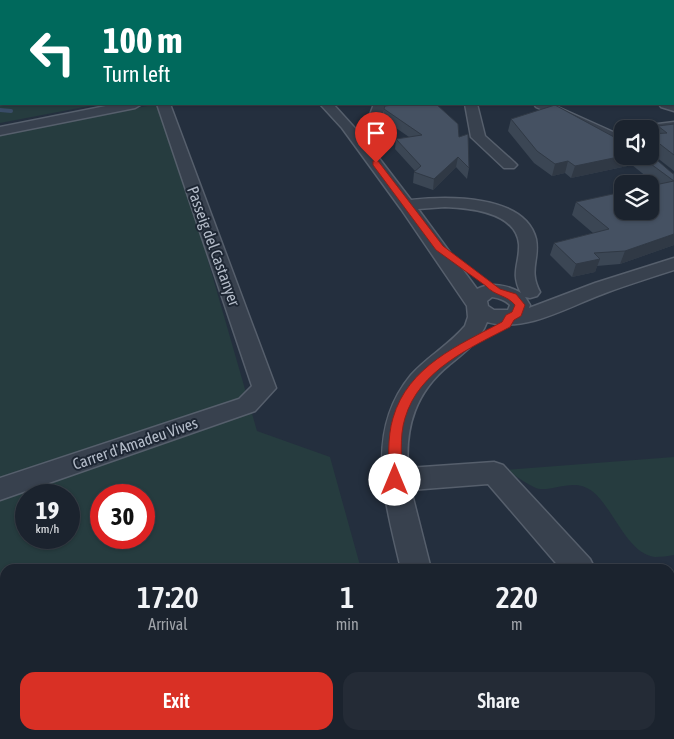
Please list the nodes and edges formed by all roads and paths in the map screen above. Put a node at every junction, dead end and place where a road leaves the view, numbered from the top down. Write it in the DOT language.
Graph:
graph roads {
  1 [pos="130,105"];
  2 [pos="163,105"];
  3 [pos="327,105"];
  4 [pos="380,105"];
  5 [pos="471,105"];
  6 [pos="543,105"];
  7 [pos="674,126"];
  8 [pos="594,127"];
  9 [pos="614,128"];
  10 [pos="659,128"];
  11 [pos="0,131"];
  12 [pos="614,137"];
  13 [pos="365,149"];
  14 [pos="509,165"];
  15 [pos="408,205"];
  16 [pos="439,248"];
  17 [pos="674,264"];
  18 [pos="602,287"];
  19 [pos="498,291"];
  20 [pos="530,292"];
  21 [pos="477,305"];
  22 [pos="511,317"];
  23 [pos="448,355"];
  24 [pos="264,388"];
  25 [pos="397,487"];
  26 [pos="0,489"];
  27 [pos="415,564"];
  28 [pos="576,564"];
  1 -- 11 [label="street"];
  2 -- 24 [label="street, Passeig del Castanyer"];
  3 -- 13 [label="street"];
  4 -- 13 [label="street"];
  5 -- 14 [label="street"];
  6 -- 8 [label="street"];
  7 -- 10 [label="street"];
  8 -- 9 [label="street"];
  8 -- 12 [label="street"];
  13 -- 15 [label="street"];
  15 -- 16 [label="street"];
  15 -- 20 [label="street"];
  16 -- 19 [label="street"];
  16 -- 21 [label="street"];
  17 -- 18 [label="street"];
  18 -- 20 [label="street"];
  18 -- 22 [label="street"];
  19 -- 20 [label="street"];
  19 -- 21 [label="street"];
  19 -- 22 [label="street"];
  21 -- 22 [label="street"];
  21 -- 23 [label="street"];
  22 -- 23 [label="street"];
  23 -- 25 [label="street"];
  24 -- 26 [label="street, Carrer d'Amadeu Vives"];
  25 -- 27 [label="street"];
  25 -- 28 [label="street"];
}
